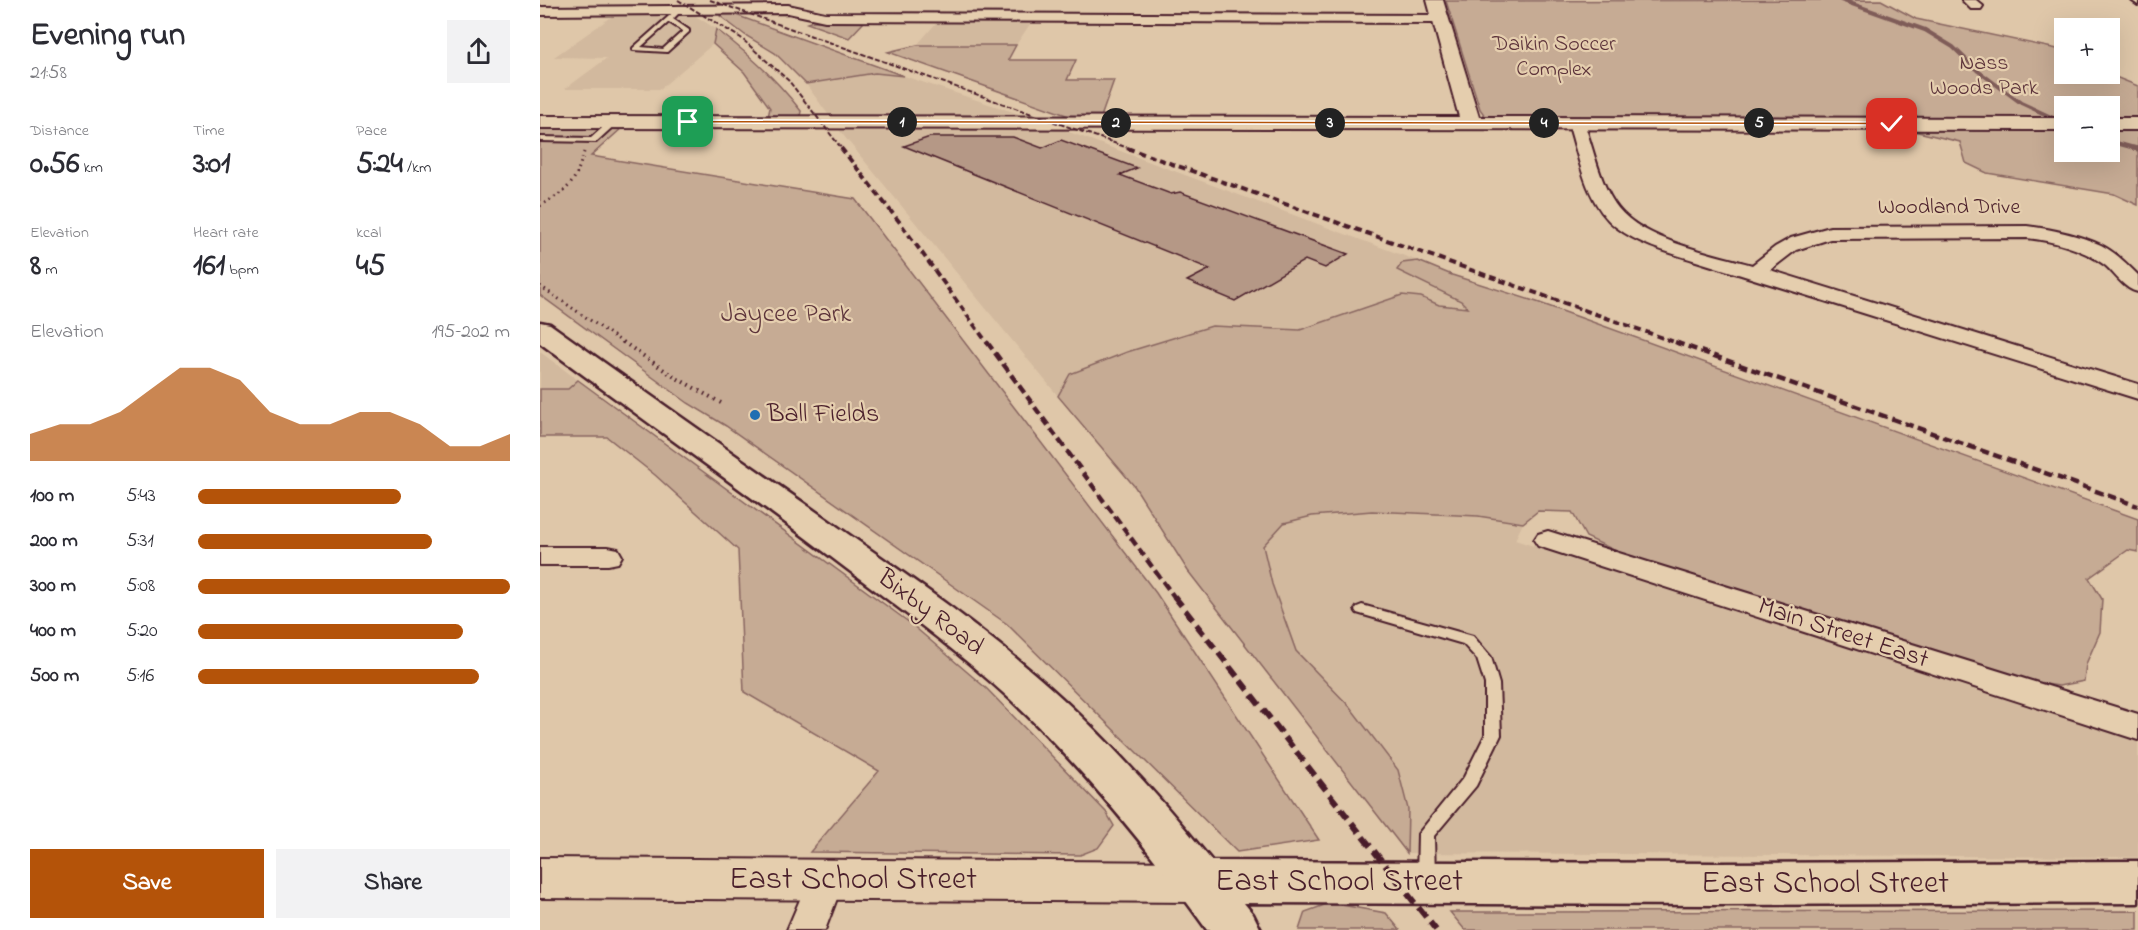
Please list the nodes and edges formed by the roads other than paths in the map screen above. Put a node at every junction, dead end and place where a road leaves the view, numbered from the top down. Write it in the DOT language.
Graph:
graph roads {
  1 [pos="767,0"];
  2 [pos="933,0"];
  3 [pos="1098,0"];
  4 [pos="1263,0"];
  5 [pos="1435,0"];
  6 [pos="788,9"];
  7 [pos="540,11"];
  8 [pos="674,15"];
  9 [pos="918,18"];
  10 [pos="1090,18"];
  11 [pos="1262,18"];
  12 [pos="1440,19"];
  13 [pos="540,122"];
  14 [pos="614,122"];
  15 [pos="1471,123"];
  16 [pos="1576,123"];
  17 [pos="2054,124"];
  18 [pos="2120,124"];
  19 [pos="2138,124"];
  20 [pos="540,139"];
  21 [pos="1756,272"];
  22 [pos="2138,286"];
  23 [pos="540,330"];
  24 [pos="2138,392"];
  25 [pos="1548,540"];
  26 [pos="540,556"];
  27 [pos="608,556"];
  28 [pos="1362,610"];
  29 [pos="2138,727"];
  30 [pos="540,878"];
  31 [pos="825,880"];
  32 [pos="1200,882"];
  33 [pos="1426,882"];
  34 [pos="2138,882"];
  35 [pos="806,930"];
  36 [pos="1236,930"];
  1 -- 6 [label="street"];
  2 -- 9 [label="street"];
  3 -- 10 [label="street"];
  4 -- 11 [label="street"];
  5 -- 12 [label="street"];
  6 -- 8 [label="street"];
  6 -- 9 [label="street"];
  7 -- 8 [label="street"];
  8 -- 8 [label="lane"];
  9 -- 10 [label="street"];
  10 -- 11 [label="street"];
  11 -- 12 [label="street"];
  12 -- 15 [label="street"];
  13 -- 14 [label="street"];
  14 -- 15 [label="street"];
  14 -- 20 [label="lane"];
  15 -- 16 [label="street"];
  16 -- 17 [label="street"];
  16 -- 21 [label="street"];
  18 -- 19 [label="street"];
  21 -- 22 [label="street, Woodland Drive"];
  21 -- 24 [label="street"];
  23 -- 32 [label="main road, Bixby Road"];
  25 -- 29 [label="street, Main Street East"];
  26 -- 27 [label="street"];
  28 -- 33 [label="lane"];
  30 -- 31 [label="street, East School Street"];
  31 -- 32 [label="street, East School Street"];
  31 -- 35 [label="street"];
  32 -- 33 [label="main road, East School Street"];
  32 -- 36 [label="main road, Bixby Road"];
  33 -- 34 [label="main road, East School Street"];
}
